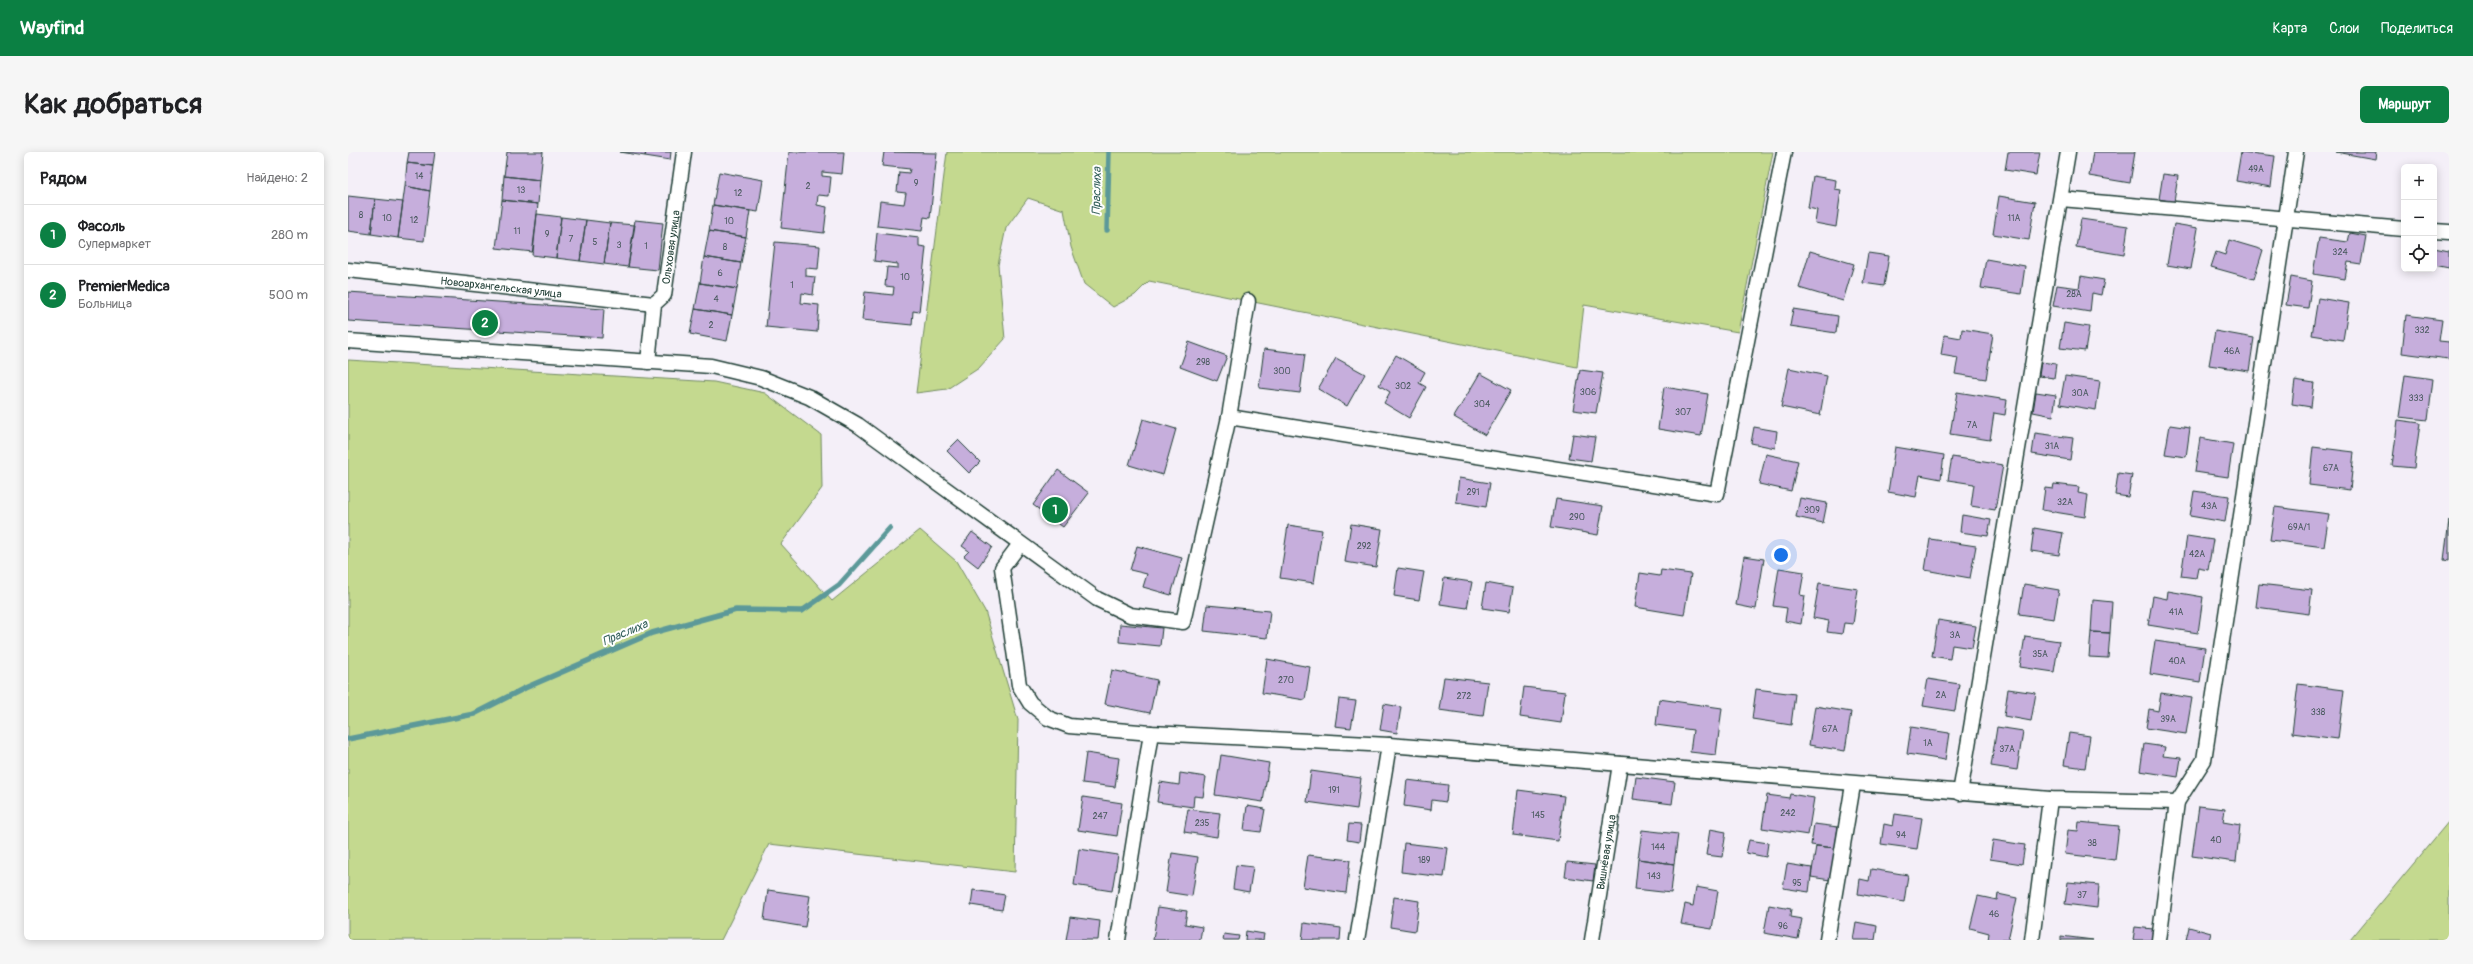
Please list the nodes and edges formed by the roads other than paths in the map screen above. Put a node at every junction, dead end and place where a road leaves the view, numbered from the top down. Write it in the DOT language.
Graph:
graph roads {
  1 [pos="684,152"];
  2 [pos="1784,152"];
  3 [pos="2068,152"];
  4 [pos="2296,152"];
  5 [pos="2061,199"];
  6 [pos="2285,219"];
  7 [pos="2401,229"];
  8 [pos="2437,231"];
  9 [pos="2449,232"];
  10 [pos="348,270"];
  11 [pos="1248,301"];
  12 [pos="654,304"];
  13 [pos="348,341"];
  14 [pos="648,362"];
  15 [pos="1229,417"];
  16 [pos="1020,544"];
  17 [pos="1151,733"];
  18 [pos="1389,745"];
  19 [pos="1620,764"];
  20 [pos="1853,785"];
  21 [pos="1960,793"];
  22 [pos="2050,800"];
  23 [pos="2177,802"];
  24 [pos="1118,940"];
  25 [pos="1357,940"];
  26 [pos="1592,940"];
  27 [pos="1828,940"];
  28 [pos="2032,940"];
  29 [pos="2159,940"];
  1 -- 12 [label="street, Ольховая улица"];
  2 -- 15 [label="street"];
  3 -- 5 [label="street"];
  4 -- 6 [label="street"];
  5 -- 6 [label="street"];
  5 -- 21 [label="street"];
  6 -- 7 [label="street"];
  6 -- 23 [label="street"];
  8 -- 9 [label="street"];
  10 -- 12 [label="street, Новоархангельская улица"];
  11 -- 15 [label="street"];
  12 -- 14 [label="street, Ольховая улица"];
  13 -- 14 [label="street"];
  14 -- 16 [label="street"];
  15 -- 16 [label="street"];
  16 -- 17 [label="street"];
  17 -- 18 [label="street"];
  17 -- 24 [label="street"];
  18 -- 19 [label="street"];
  18 -- 25 [label="street"];
  19 -- 20 [label="street"];
  19 -- 26 [label="street, Вишнёвая улица"];
  20 -- 21 [label="street"];
  20 -- 27 [label="street"];
  21 -- 22 [label="street"];
  22 -- 23 [label="street"];
  22 -- 28 [label="street"];
  23 -- 29 [label="street"];
}
